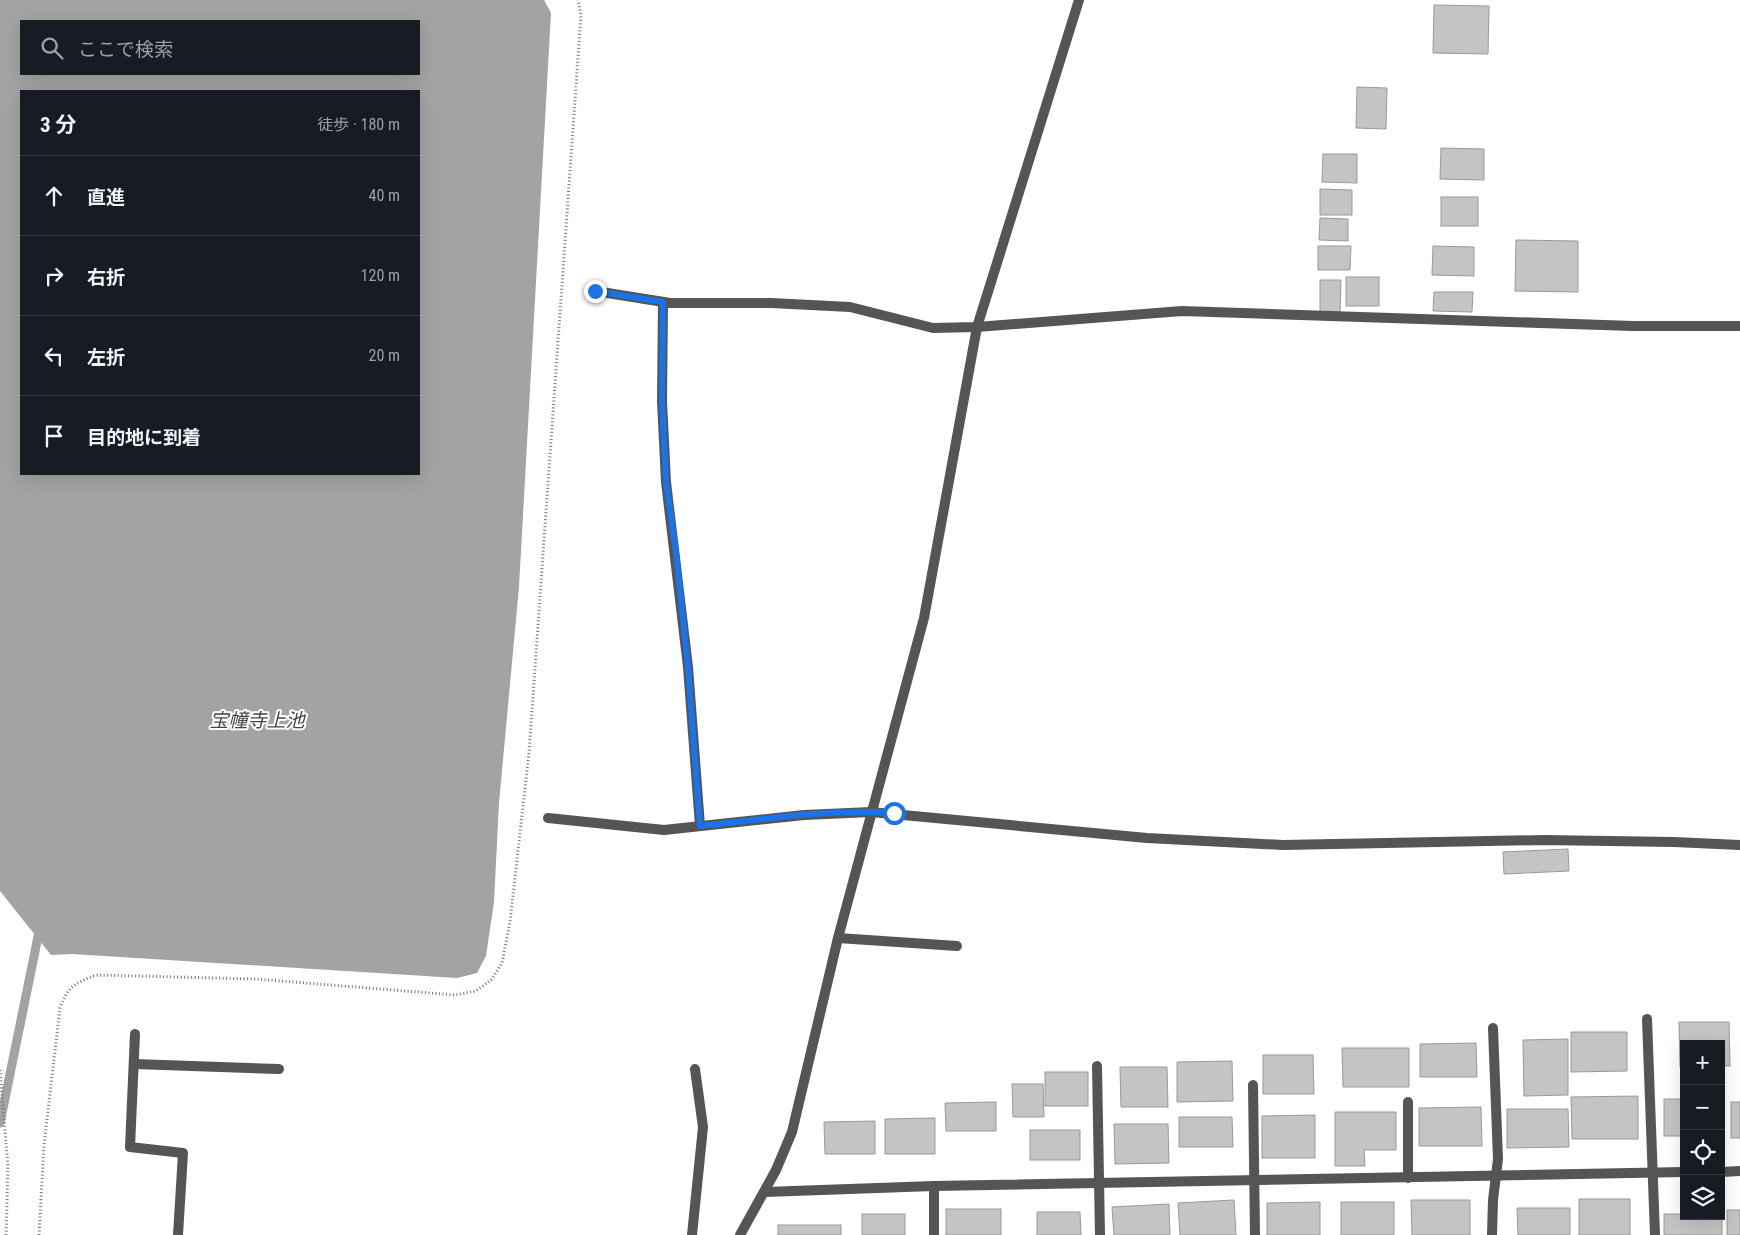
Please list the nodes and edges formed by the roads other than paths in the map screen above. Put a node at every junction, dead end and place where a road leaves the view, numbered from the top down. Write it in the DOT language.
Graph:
graph roads {
  1 [pos="1079,0"];
  2 [pos="595,291"];
  3 [pos="663,302"];
  4 [pos="1740,326"];
  5 [pos="977,327"];
  6 [pos="871,812"];
  7 [pos="548,818"];
  8 [pos="700,826"];
  9 [pos="1740,845"];
  10 [pos="838,938"];
  11 [pos="957,946"];
  12 [pos="1647,1019"];
  13 [pos="1493,1028"];
  14 [pos="135,1034"];
  15 [pos="134,1064"];
  16 [pos="1097,1066"];
  17 [pos="279,1069"];
  18 [pos="695,1069"];
  19 [pos="1252,1085"];
  20 [pos="1408,1102"];
  21 [pos="1740,1171"];
  22 [pos="1680,1172"];
  23 [pos="1725,1172"];
  24 [pos="1653,1173"];
  25 [pos="1496,1176"];
  26 [pos="1408,1178"];
  27 [pos="1254,1180"];
  28 [pos="1099,1184"];
  29 [pos="934,1186"];
  30 [pos="764,1192"];
  31 [pos="178,1235"];
  32 [pos="692,1235"];
  33 [pos="740,1235"];
  34 [pos="934,1235"];
  35 [pos="1100,1235"];
  36 [pos="1255,1235"];
  37 [pos="1492,1235"];
  38 [pos="1655,1235"];
  1 -- 5 [label="street"];
  2 -- 3 [label="street"];
  3 -- 5 [label="street"];
  3 -- 8 [label="street"];
  4 -- 5 [label="street"];
  5 -- 6 [label="street"];
  6 -- 8 [label="street"];
  6 -- 9 [label="street"];
  6 -- 10 [label="street"];
  7 -- 8 [label="street"];
  10 -- 11 [label="street"];
  10 -- 30 [label="street"];
  12 -- 24 [label="street"];
  13 -- 25 [label="street"];
  14 -- 15 [label="street"];
  15 -- 17 [label="street"];
  15 -- 31 [label="street"];
  16 -- 28 [label="street"];
  18 -- 32 [label="street"];
  19 -- 27 [label="street"];
  20 -- 26 [label="street"];
  21 -- 23 [label="street"];
  22 -- 24 [label="street"];
  24 -- 25 [label="street"];
  24 -- 38 [label="street"];
  25 -- 26 [label="street"];
  25 -- 37 [label="street"];
  26 -- 27 [label="street"];
  27 -- 28 [label="street"];
  27 -- 36 [label="street"];
  28 -- 29 [label="street"];
  28 -- 35 [label="street"];
  29 -- 30 [label="street"];
  29 -- 34 [label="street"];
  30 -- 33 [label="street"];
}
